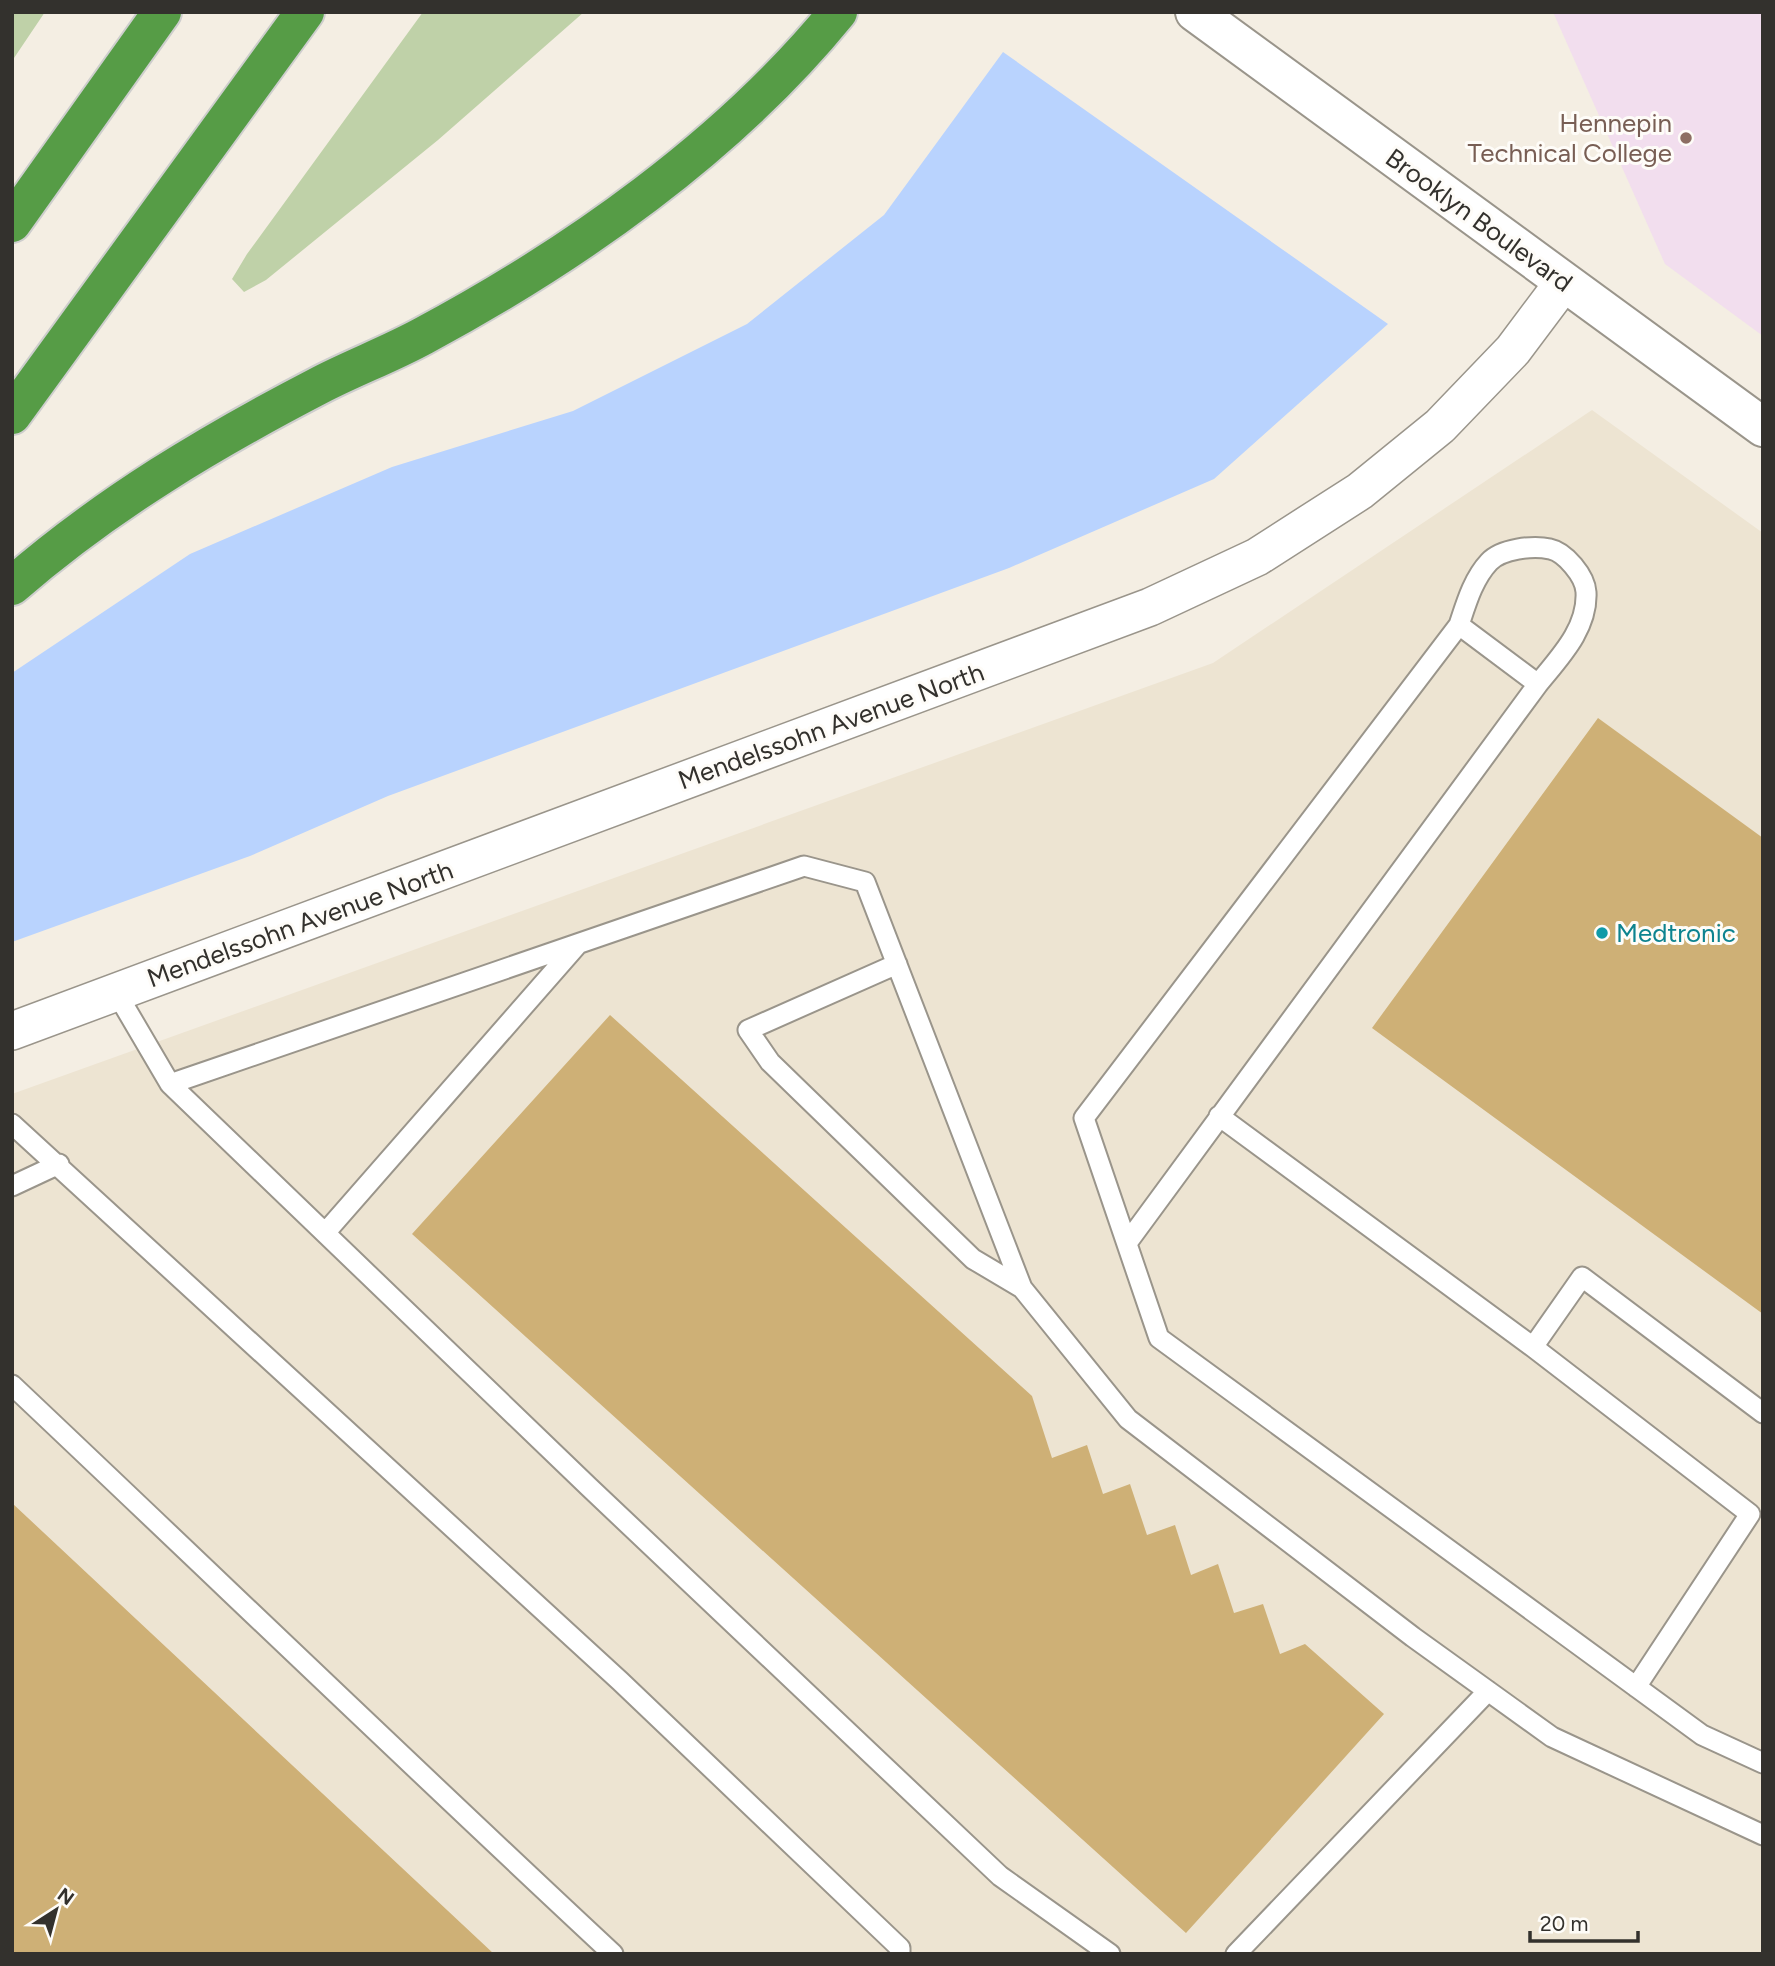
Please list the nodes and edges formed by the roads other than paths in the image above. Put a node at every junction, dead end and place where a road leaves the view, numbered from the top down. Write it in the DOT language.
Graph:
graph roads {
  1 [pos="162,12"];
  2 [pos="305,12"];
  3 [pos="838,12"];
  4 [pos="1195,12"];
  5 [pos="12,222"];
  6 [pos="1564,282"];
  7 [pos="12,415"];
  8 [pos="1763,427"];
  9 [pos="12,586"];
  10 [pos="1459,625"];
  11 [pos="1538,684"];
  12 [pos="579,944"];
  13 [pos="897,964"];
  14 [pos="116,992"];
  15 [pos="12,1031"];
  16 [pos="170,1084"];
  17 [pos="1219,1116"];
  18 [pos="12,1125"];
  19 [pos="58,1164"];
  20 [pos="12,1186"];
  21 [pos="325,1233"];
  22 [pos="1127,1243"];
  23 [pos="1022,1288"];
  24 [pos="1532,1347"];
  25 [pos="12,1385"];
  26 [pos="1763,1413"];
  27 [pos="1757,1513"];
  28 [pos="1636,1687"];
  29 [pos="1488,1691"];
  30 [pos="1763,1763"];
  31 [pos="1763,1835"];
  32 [pos="613,1954"];
  33 [pos="900,1954"];
  34 [pos="1110,1954"];
  35 [pos="1236,1954"];
  1 -- 5 [label="highway"];
  2 -- 7 [label="highway"];
  3 -- 9 [label="highway"];
  4 -- 6 [label="main road, Brooklyn Boulevard"];
  6 -- 8 [label="main road, Brooklyn Boulevard"];
  6 -- 14 [label="street, Mendelssohn Avenue North"];
  10 -- 11 [label="lane"];
  10 -- 11 [label="lane"];
  10 -- 22 [label="lane"];
  11 -- 17 [label="lane"];
  12 -- 13 [label="lane"];
  12 -- 16 [label="lane"];
  12 -- 21 [label="lane"];
  13 -- 23 [label="lane"];
  13 -- 23 [label="lane"];
  14 -- 15 [label="street, Mendelssohn Avenue North"];
  14 -- 16 [label="lane"];
  16 -- 21 [label="lane"];
  17 -- 22 [label="lane"];
  17 -- 24 [label="lane"];
  18 -- 19 [label="lane"];
  19 -- 20 [label="lane"];
  19 -- 33 [label="lane"];
  21 -- 34 [label="lane"];
  22 -- 28 [label="lane"];
  23 -- 29 [label="lane"];
  24 -- 26 [label="lane"];
  24 -- 27 [label="lane"];
  25 -- 32 [label="lane"];
  27 -- 28 [label="lane"];
  28 -- 30 [label="lane"];
  29 -- 31 [label="lane"];
  29 -- 35 [label="lane"];
}
